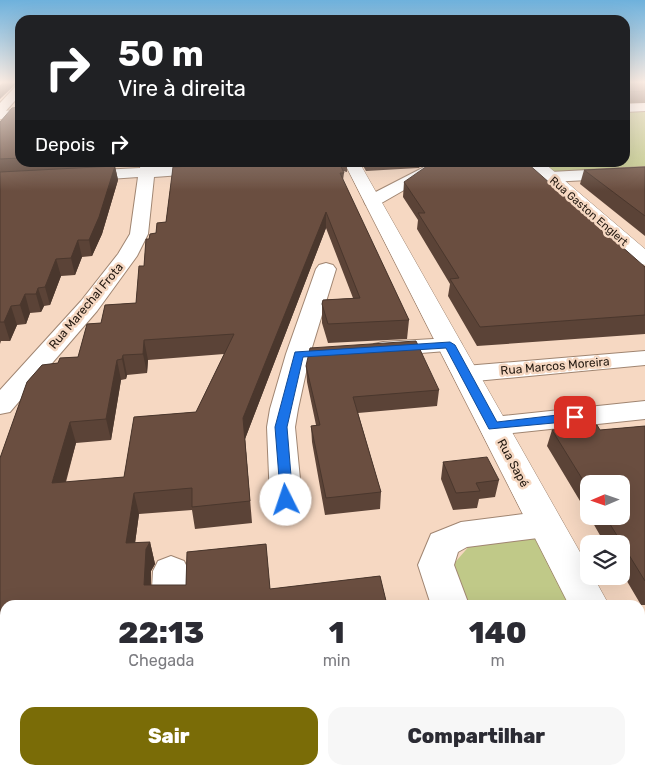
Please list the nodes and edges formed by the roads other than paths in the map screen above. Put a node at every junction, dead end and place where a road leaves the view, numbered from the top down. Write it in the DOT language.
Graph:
graph roads {
  1 [pos="148,167"];
  2 [pos="354,167"];
  3 [pos="437,167"];
  4 [pos="538,167"];
  5 [pos="224,168"];
  6 [pos="645,172"];
  7 [pos="69,176"];
  8 [pos="550,178"];
  9 [pos="372,202"];
  10 [pos="645,259"];
  11 [pos="326,270"];
  12 [pos="450,345"];
  13 [pos="365,350"];
  14 [pos="645,358"];
  15 [pos="465,374"];
  16 [pos="0,406"];
  17 [pos="645,410"];
  18 [pos="493,426"];
  19 [pos="286,500"];
  20 [pos="546,524"];
  21 [pos="448,600"];
  22 [pos="586,600"];
  1 -- 5 [label="street"];
  1 -- 7 [label="street"];
  1 -- 16 [label="street, Rua Marechal Frota"];
  2 -- 9 [label="street, Rua Sapé"];
  3 -- 9 [label="street"];
  4 -- 8 [label="street, Rua Gaston Englert"];
  6 -- 8 [label="street"];
  8 -- 10 [label="street, Rua Gaston Englert"];
  9 -- 12 [label="street, Rua Sapé"];
  11 -- 19 [label="street"];
  12 -- 13 [label="street"];
  12 -- 15 [label="street, Rua Sapé"];
  14 -- 15 [label="street, Rua Marcos Moreira"];
  15 -- 18 [label="street, Rua Sapé"];
  17 -- 18 [label="street"];
  18 -- 20 [label="street, Rua Sapé"];
  20 -- 21 [label="street"];
  20 -- 22 [label="street, Rua Sapé"];
}
